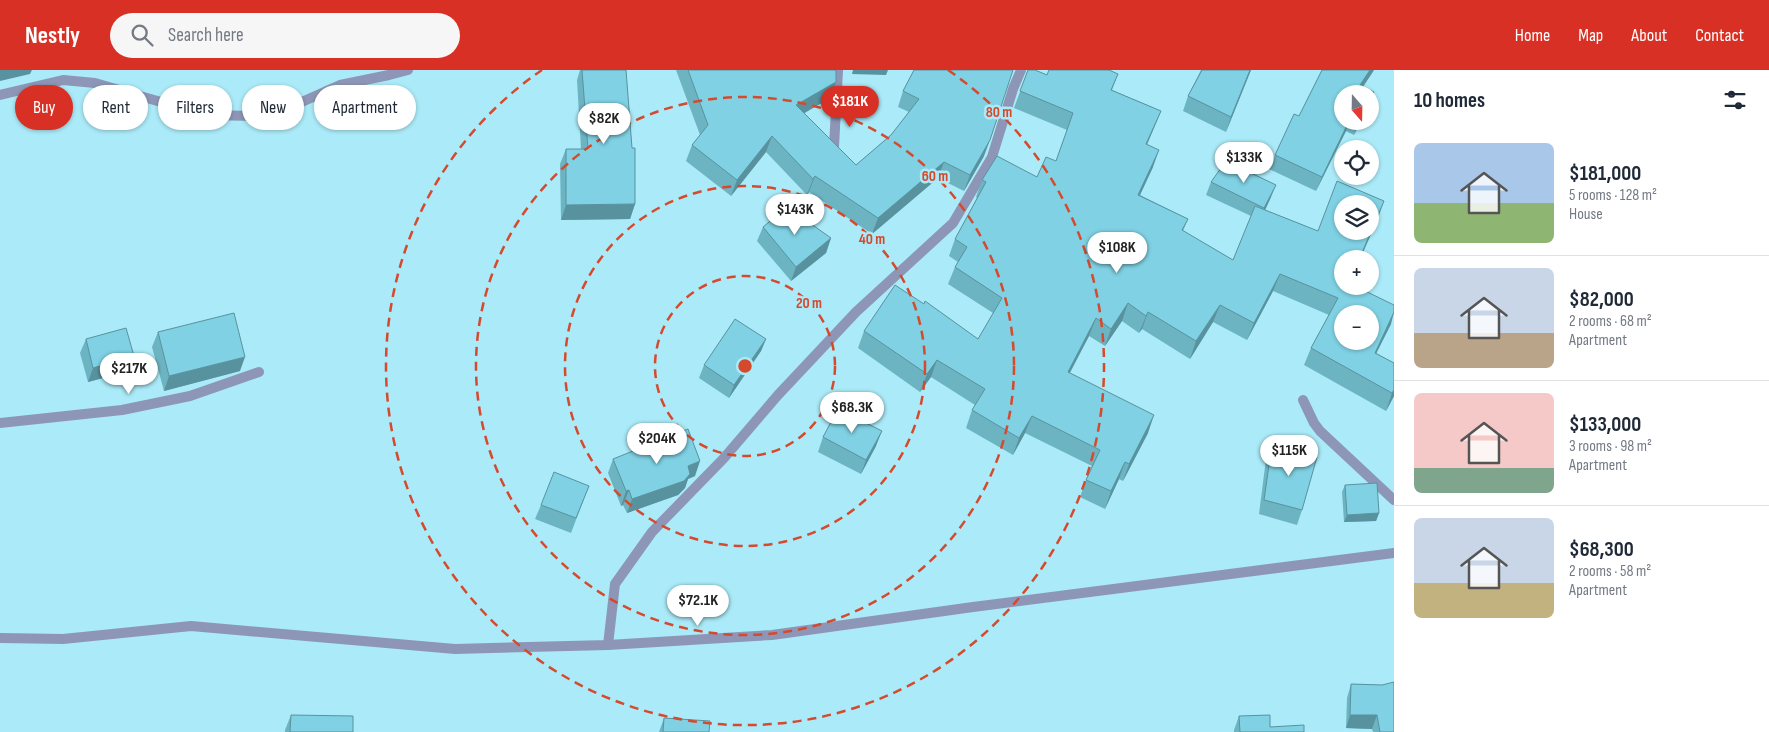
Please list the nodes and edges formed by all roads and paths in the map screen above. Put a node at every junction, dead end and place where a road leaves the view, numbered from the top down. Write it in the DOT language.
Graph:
graph roads {
  1 [pos="408,70"];
  2 [pos="838,70"];
  3 [pos="1021,70"];
  4 [pos="389,73"];
  5 [pos="0,95"];
  6 [pos="834,147"];
  7 [pos="259,372"];
  8 [pos="1303,400"];
  9 [pos="0,423"];
  10 [pos="1394,500"];
  11 [pos="1394,553"];
  12 [pos="0,638"];
  13 [pos="608,645"];
  1 -- 4 [label="street"];
  2 -- 6 [label="street"];
  3 -- 13 [label="street"];
  4 -- 5 [label="street"];
  7 -- 9 [label="street"];
  8 -- 10 [label="street"];
  11 -- 13 [label="street"];
  12 -- 13 [label="street"];
}
